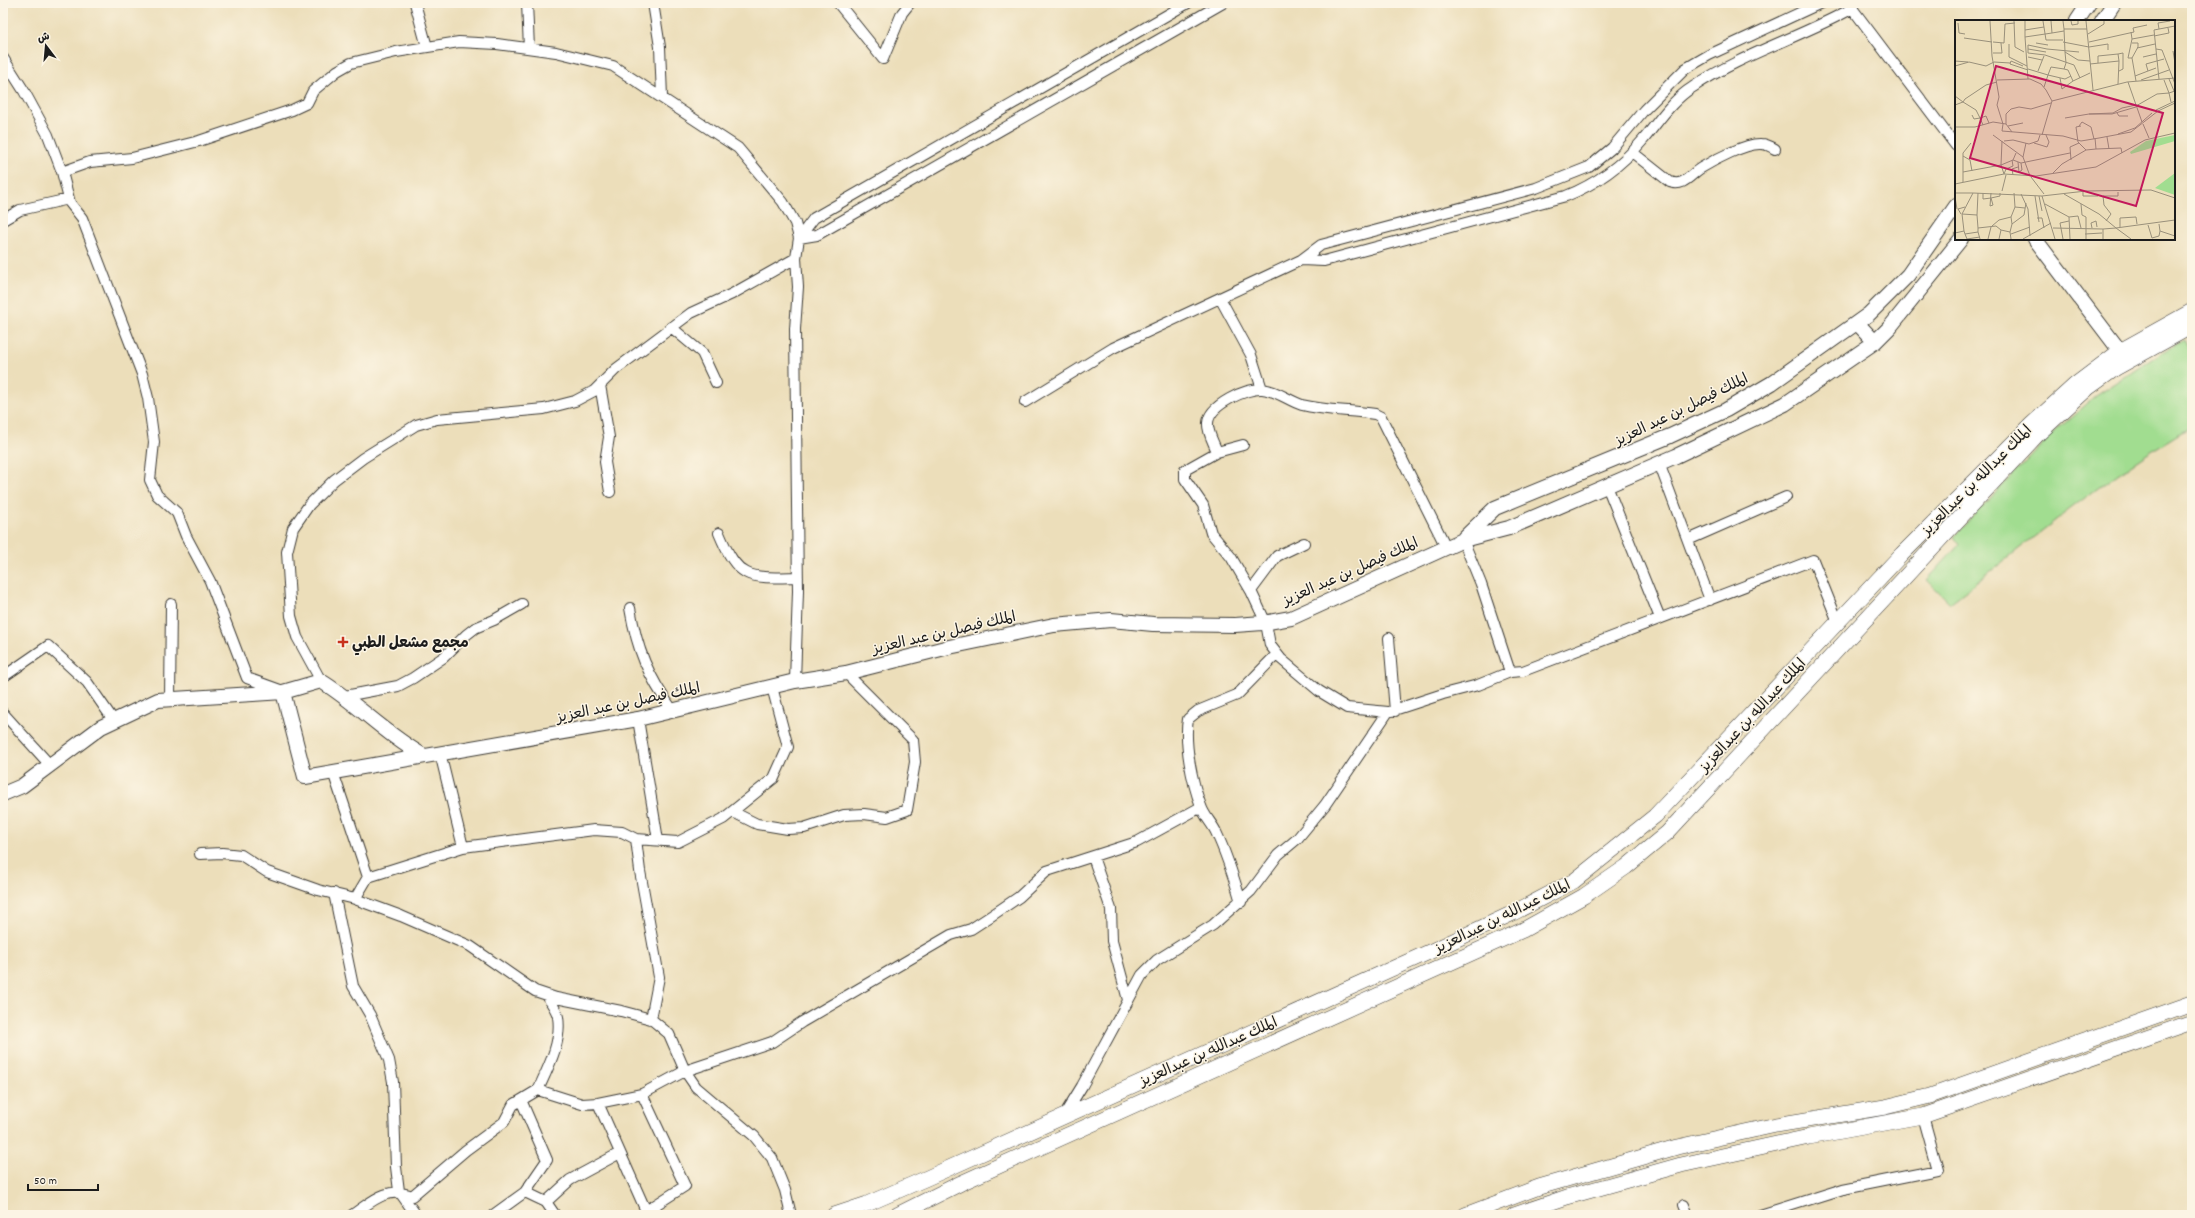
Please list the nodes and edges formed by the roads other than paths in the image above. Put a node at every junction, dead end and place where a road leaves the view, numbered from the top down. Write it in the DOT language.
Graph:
graph roads {
  1 [pos="415,3"];
  2 [pos="528,3"];
  3 [pos="653,3"];
  4 [pos="838,3"];
  5 [pos="910,3"];
  6 [pos="1188,3"];
  7 [pos="1223,3"];
  8 [pos="1821,3"];
  9 [pos="2089,3"];
  10 [pos="2114,3"];
  11 [pos="1851,5"];
  12 [pos="2078,20"];
  13 [pos="2103,20"];
  14 [pos="427,47"];
  15 [pos="529,48"];
  16 [pos="3,58"];
  17 [pos="662,96"];
  18 [pos="1955,145"];
  19 [pos="1775,149"];
  20 [pos="1632,152"];
  21 [pos="62,172"];
  22 [pos="69,198"];
  23 [pos="1955,207"];
  24 [pos="3,220"];
  25 [pos="798,238"];
  26 [pos="1961,240"];
  27 [pos="2036,240"];
  28 [pos="796,258"];
  29 [pos="1301,260"];
  30 [pos="1220,298"];
  31 [pos="2192,311"];
  32 [pos="1858,324"];
  33 [pos="2192,326"];
  34 [pos="671,327"];
  35 [pos="1875,342"];
  36 [pos="2120,351"];
  37 [pos="716,383"];
  38 [pos="600,385"];
  39 [pos="1262,389"];
  40 [pos="1025,402"];
  41 [pos="1242,445"];
  42 [pos="1217,452"];
  43 [pos="1659,463"];
  44 [pos="1607,486"];
  45 [pos="610,492"];
  46 [pos="1786,496"];
  47 [pos="719,533"];
  48 [pos="1463,540"];
  49 [pos="1688,540"];
  50 [pos="1304,543"];
  51 [pos="1446,547"];
  52 [pos="798,577"];
  53 [pos="1251,591"];
  54 [pos="1710,600"];
  55 [pos="171,604"];
  56 [pos="522,604"];
  57 [pos="630,608"];
  58 [pos="1660,618"];
  59 [pos="1838,622"];
  60 [pos="1266,623"];
  61 [pos="1389,638"];
  62 [pos="1277,654"];
  63 [pos="846,672"];
  64 [pos="1510,672"];
  65 [pos="3,676"];
  66 [pos="795,681"];
  67 [pos="320,682"];
  68 [pos="772,687"];
  69 [pos="284,692"];
  70 [pos="345,696"];
  71 [pos="170,699"];
  72 [pos="673,711"];
  73 [pos="1391,712"];
  74 [pos="3,713"];
  75 [pos="638,719"];
  76 [pos="114,721"];
  77 [pos="440,753"];
  78 [pos="424,756"];
  79 [pos="50,765"];
  80 [pos="333,772"];
  81 [pos="3,794"];
  82 [pos="1201,807"];
  83 [pos="733,812"];
  84 [pos="636,839"];
  85 [pos="658,840"];
  86 [pos="463,847"];
  87 [pos="200,854"];
  88 [pos="1093,857"];
  89 [pos="368,876"];
  90 [pos="334,893"];
  91 [pos="355,899"];
  92 [pos="1241,902"];
  93 [pos="547,995"];
  94 [pos="1128,1000"];
  95 [pos="2192,1003"];
  96 [pos="651,1019"];
  97 [pos="2192,1022"];
  98 [pos="685,1071"];
  99 [pos="538,1090"];
  100 [pos="642,1094"];
  101 [pos="521,1100"];
  102 [pos="598,1103"];
  103 [pos="1923,1116"];
  104 [pos="1063,1117"];
  105 [pos="1677,1147"];
  106 [pos="620,1153"];
  107 [pos="1681,1165"];
  108 [pos="399,1191"];
  109 [pos="525,1192"];
  110 [pos="546,1202"];
  111 [pos="1684,1205"];
  112 [pos="352,1215"];
  113 [pos="416,1215"];
  114 [pos="493,1215"];
  115 [pos="555,1215"];
  116 [pos="791,1215"];
  117 [pos="834,1215"];
  118 [pos="896,1215"];
  119 [pos="1465,1215"];
  120 [pos="1514,1215"];
  121 [pos="1688,1215"];
  122 [pos="1760,1215"];
  1 -- 14 [label="street"];
  2 -- 15 [label="street"];
  3 -- 17 [label="street"];
  4 -- 5 [label="street"];
  6 -- 25 [label="street"];
  7 -- 25 [label="street"];
  8 -- 29 [label="street"];
  9 -- 12 [label="street"];
  10 -- 13 [label="street"];
  11 -- 18 [label="street"];
  11 -- 20 [label="street"];
  14 -- 15 [label="street"];
  14 -- 21 [label="street"];
  15 -- 17 [label="street"];
  16 -- 21 [label="street"];
  17 -- 25 [label="street"];
  19 -- 20 [label="street"];
  20 -- 29 [label="street"];
  21 -- 22 [label="street"];
  22 -- 24 [label="street"];
  22 -- 69 [label="street"];
  23 -- 32 [label="street, الملك فيصل بن عبد العزيز"];
  25 -- 28 [label="street"];
  26 -- 35 [label="street, الملك فيصل بن عبد العزيز"];
  27 -- 36 [label="street"];
  28 -- 34 [label="street"];
  28 -- 52 [label="street"];
  29 -- 30 [label="street"];
  30 -- 39 [label="street"];
  30 -- 40 [label="street"];
  31 -- 36 [label="main road, الملك عبدالله بن عبدالعزيز"];
  32 -- 35 [label="street"];
  32 -- 48 [label="street, الملك فيصل بن عبد العزيز"];
  33 -- 118 [label="main road, الملك عبدالله بن عبدالعزيز"];
  34 -- 37 [label="street"];
  34 -- 38 [label="street"];
  35 -- 43 [label="street, الملك فيصل بن عبد العزيز"];
  36 -- 59 [label="main road, الملك عبدالله بن عبدالعزيز"];
  38 -- 45 [label="street"];
  38 -- 67 [label="street"];
  39 -- 42 [label="street"];
  39 -- 51 [label="street"];
  41 -- 42 [label="street"];
  42 -- 53 [label="street"];
  43 -- 44 [label="street, الملك فيصل بن عبد العزيز"];
  43 -- 49 [label="street"];
  44 -- 48 [label="street, الملك فيصل بن عبد العزيز"];
  44 -- 58 [label="street"];
  46 -- 49 [label="street"];
  47 -- 52 [label="street"];
  48 -- 51 [label="street, الملك فيصل بن عبد العزيز"];
  48 -- 64 [label="street"];
  49 -- 54 [label="street"];
  50 -- 53 [label="street"];
  51 -- 60 [label="street, الملك فيصل بن عبد العزيز"];
  52 -- 66 [label="street"];
  53 -- 60 [label="street"];
  54 -- 58 [label="street"];
  54 -- 59 [label="street"];
  55 -- 71 [label="street"];
  56 -- 70 [label="street"];
  57 -- 72 [label="street"];
  58 -- 64 [label="street"];
  59 -- 104 [label="main road, الملك عبدالله بن عبدالعزيز"];
  60 -- 62 [label="street"];
  60 -- 63 [label="street, الملك فيصل بن عبد العزيز"];
  61 -- 73 [label="street"];
  62 -- 73 [label="street"];
  62 -- 82 [label="street"];
  63 -- 66 [label="street, الملك فيصل بن عبد العزيز"];
  63 -- 83 [label="street"];
  64 -- 73 [label="street"];
  65 -- 76 [label="street"];
  66 -- 68 [label="street, الملك فيصل بن عبد العزيز"];
  67 -- 69 [label="street"];
  67 -- 70 [label="street"];
  68 -- 72 [label="street, الملك فيصل بن عبد العزيز"];
  68 -- 83 [label="street"];
  69 -- 71 [label="street"];
  69 -- 80 [label="street, الملك فيصل بن عبد العزيز"];
  70 -- 78 [label="street"];
  71 -- 76 [label="street"];
  72 -- 75 [label="street, الملك فيصل بن عبد العزيز"];
  73 -- 92 [label="street"];
  74 -- 79 [label="street"];
  75 -- 77 [label="street, الملك فيصل بن عبد العزيز"];
  75 -- 85 [label="street"];
  76 -- 79 [label="street"];
  77 -- 78 [label="street, الملك فيصل بن عبد العزيز"];
  77 -- 86 [label="street"];
  78 -- 80 [label="street, الملك فيصل بن عبد العزيز"];
  79 -- 81 [label="street"];
  80 -- 89 [label="street"];
  82 -- 88 [label="street"];
  82 -- 92 [label="street"];
  83 -- 85 [label="street"];
  84 -- 85 [label="street"];
  84 -- 86 [label="street"];
  84 -- 96 [label="street"];
  86 -- 89 [label="street"];
  87 -- 90 [label="street"];
  88 -- 94 [label="street"];
  88 -- 98 [label="street"];
  89 -- 91 [label="street"];
  90 -- 91 [label="street"];
  90 -- 108 [label="street"];
  91 -- 93 [label="street"];
  92 -- 94 [label="street"];
  93 -- 96 [label="street"];
  93 -- 99 [label="street"];
  94 -- 104 [label="street"];
  95 -- 105 [label="main road"];
  96 -- 98 [label="street"];
  97 -- 103 [label="main road"];
  98 -- 100 [label="street"];
  98 -- 116 [label="street"];
  99 -- 101 [label="street"];
  99 -- 102 [label="street"];
  100 -- 102 [label="street"];
  100 -- 106 [label="street"];
  101 -- 108 [label="street"];
  101 -- 109 [label="street"];
  102 -- 106 [label="street"];
  103 -- 107 [label="main road"];
  103 -- 122 [label="street"];
  104 -- 117 [label="main road, الملك عبدالله بن عبدالعزيز"];
  105 -- 107 [label="main road"];
  105 -- 119 [label="main road"];
  106 -- 110 [label="street"];
  107 -- 120 [label="main road"];
  108 -- 112 [label="street"];
  108 -- 113 [label="street"];
  109 -- 110 [label="street"];
  109 -- 114 [label="street"];
  110 -- 115 [label="street"];
  111 -- 121 [label="street"];
}
